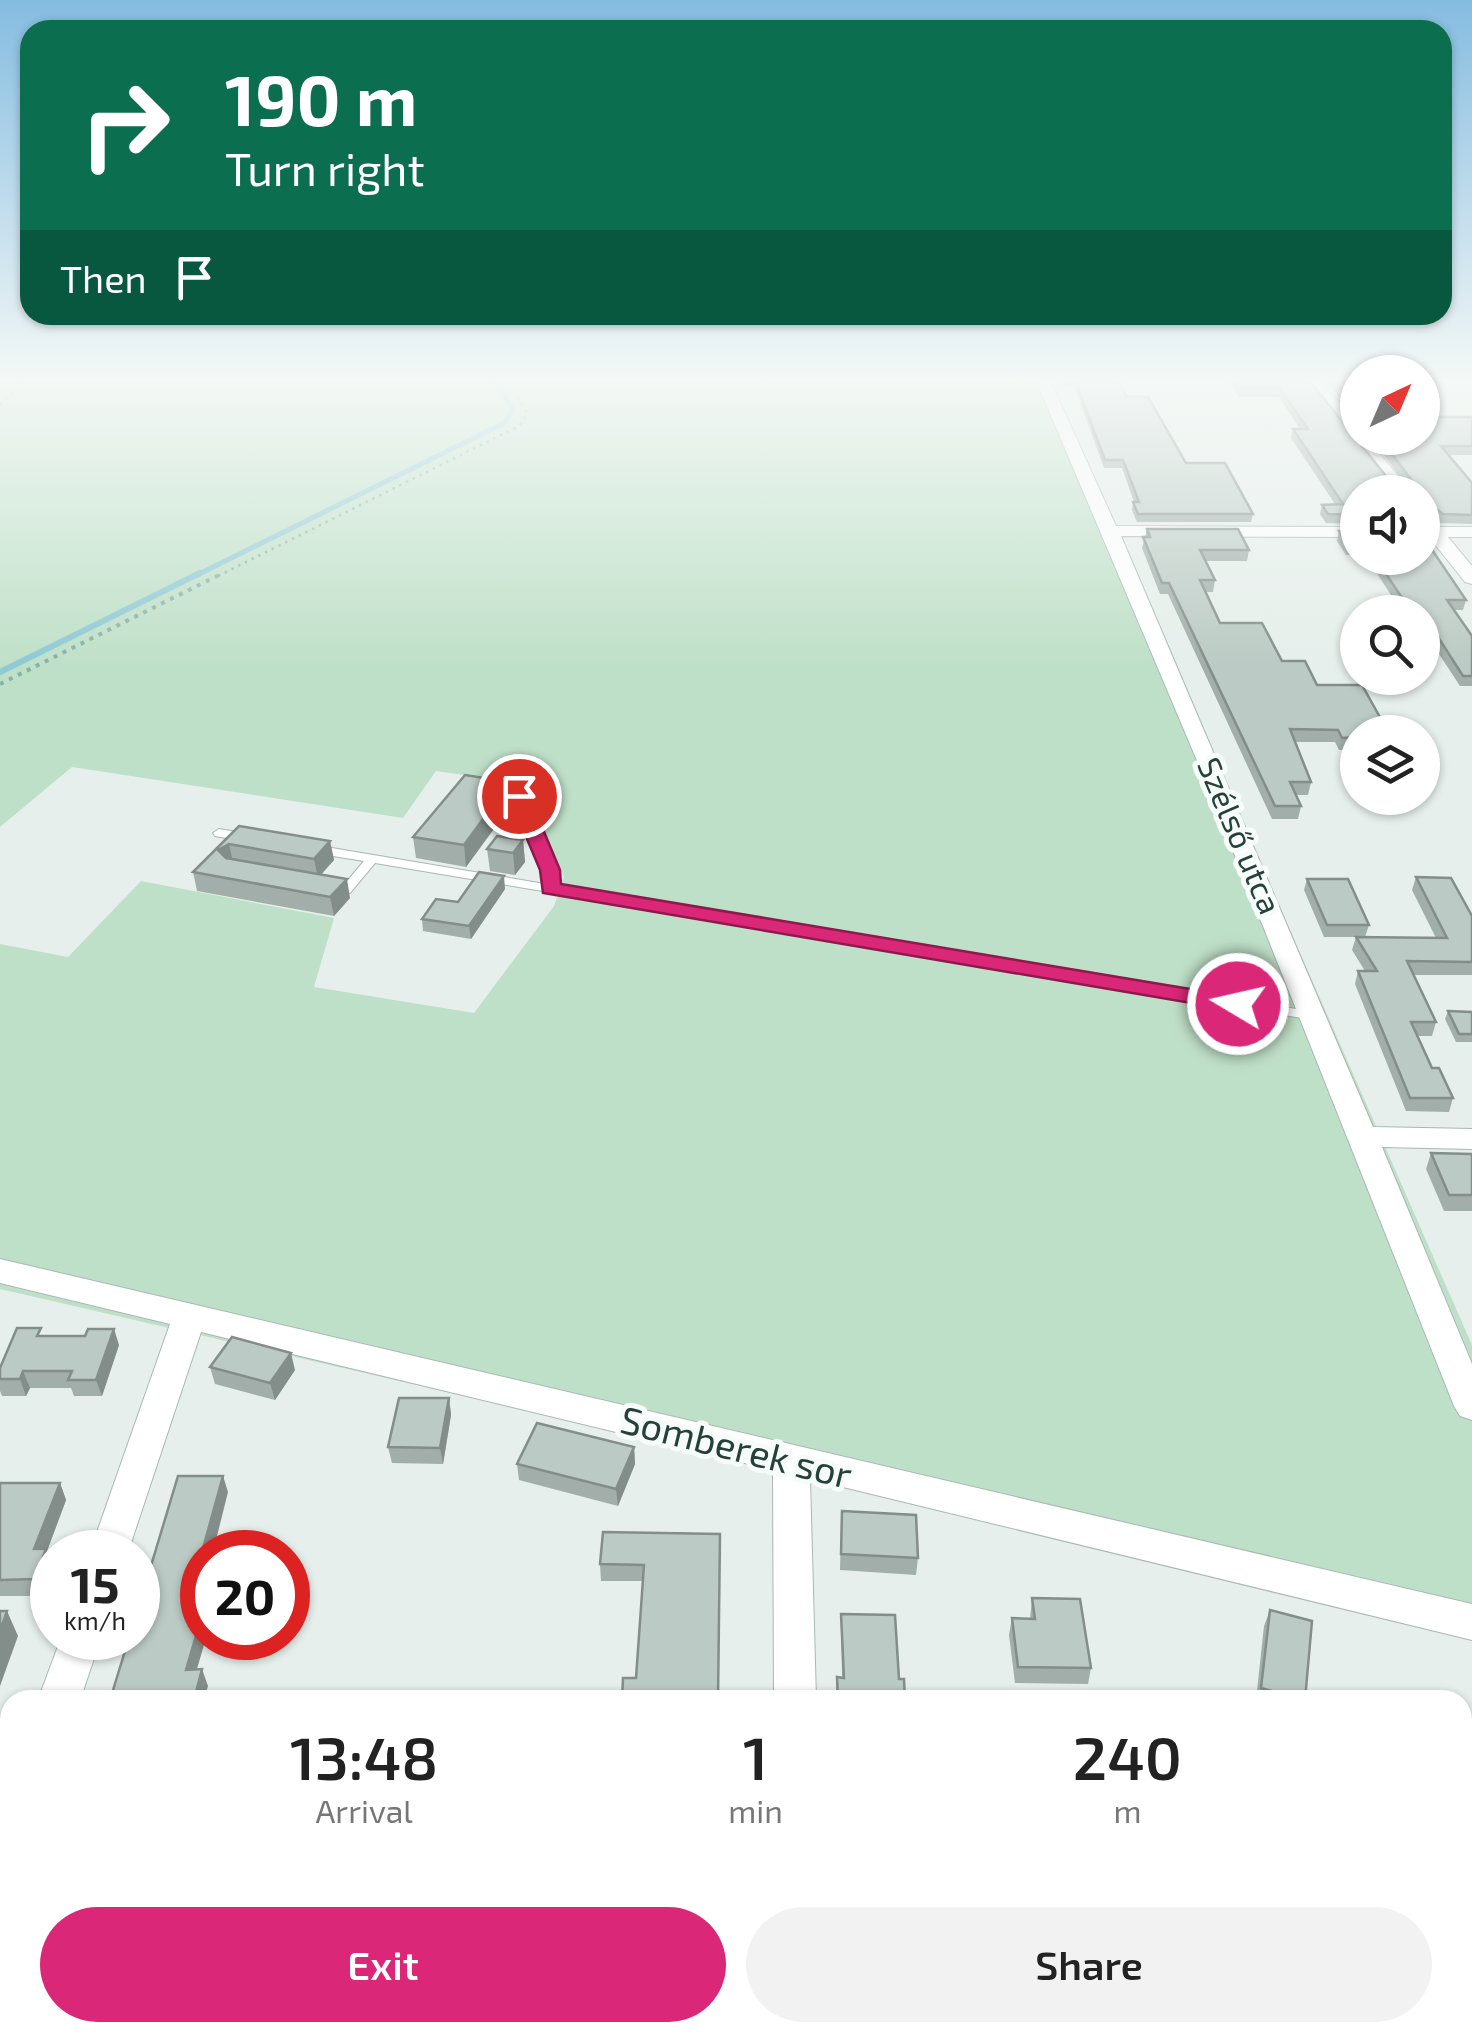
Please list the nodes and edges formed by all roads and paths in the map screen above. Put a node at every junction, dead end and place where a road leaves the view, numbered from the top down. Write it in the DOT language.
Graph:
graph roads {
  1 [pos="420,475"];
  2 [pos="1087,475"];
  3 [pos="1112,531"];
  4 [pos="1340,532"];
  5 [pos="1440,532"];
  6 [pos="1472,532"];
  7 [pos="1440,544"];
  8 [pos="1472,578"];
  9 [pos="0,684"];
  10 [pos="519,796"];
  11 [pos="219,832"];
  12 [pos="257,839"];
  13 [pos="296,846"];
  14 [pos="372,858"];
  15 [pos="308,883"];
  16 [pos="551,888"];
  17 [pos="1314,1016"];
  18 [pos="1361,1137"];
  19 [pos="1472,1139"];
  20 [pos="0,1271"];
  21 [pos="190,1314"];
  22 [pos="1472,1406"];
  23 [pos="792,1462"];
  24 [pos="117,1530"];
  25 [pos="1472,1622"];
  26 [pos="73,1660"];
  27 [pos="62,1690"];
  28 [pos="795,1690"];
  1 -- 9 [label="path"];
  2 -- 3 [label="street, Szélső utca"];
  3 -- 4 [label="street"];
  3 -- 17 [label="street, Szélső utca"];
  5 -- 6 [label="street"];
  7 -- 8 [label="street"];
  10 -- 16 [label="lane"];
  11 -- 12 [label="lane"];
  13 -- 14 [label="lane"];
  14 -- 15 [label="lane"];
  14 -- 16 [label="lane"];
  16 -- 17 [label="lane"];
  17 -- 18 [label="street, Szélső utca"];
  18 -- 19 [label="street"];
  18 -- 22 [label="street, Szélső utca"];
  20 -- 21 [label="street, Somberek sor"];
  21 -- 23 [label="street, Somberek sor"];
  21 -- 24 [label="street"];
  23 -- 25 [label="street, Somberek sor"];
  23 -- 28 [label="street"];
  26 -- 27 [label="street"];
}
